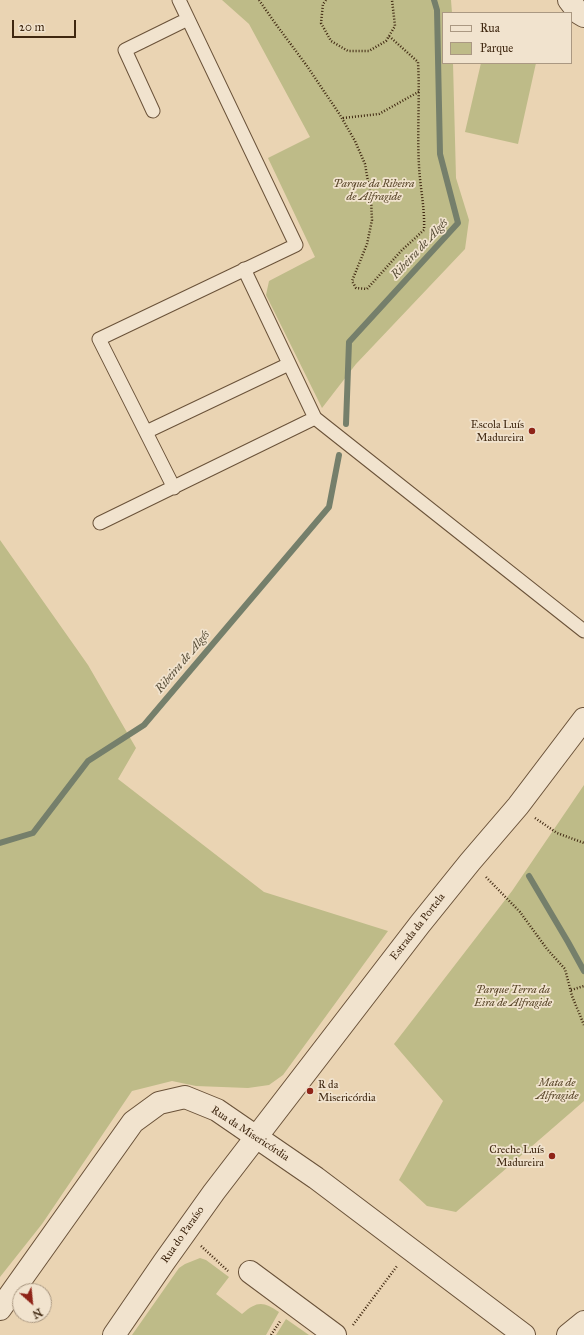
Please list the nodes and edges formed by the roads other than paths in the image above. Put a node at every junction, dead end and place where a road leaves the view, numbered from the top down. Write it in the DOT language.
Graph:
graph roads {
  1 [pos="179,0"];
  2 [pos="569,0"];
  3 [pos="584,16"];
  4 [pos="188,19"];
  5 [pos="154,111"];
  6 [pos="244,269"];
  7 [pos="289,364"];
  8 [pos="315,418"];
  9 [pos="146,432"];
  10 [pos="174,488"];
  11 [pos="100,523"];
  12 [pos="584,631"];
  13 [pos="584,719"];
  14 [pos="256,1138"];
  15 [pos="250,1272"];
  16 [pos="0,1309"];
  17 [pos="584,1322"];
  18 [pos="343,1332"];
  19 [pos="114,1335"];
  20 [pos="524,1335"];
  21 [pos="568,1335"];
  1 -- 4 [label="lane"];
  2 -- 3 [label="street"];
  4 -- 5 [label="lane"];
  4 -- 6 [label="lane"];
  6 -- 7 [label="lane"];
  6 -- 9 [label="lane"];
  7 -- 8 [label="lane"];
  7 -- 9 [label="lane"];
  8 -- 10 [label="lane"];
  8 -- 12 [label="lane"];
  9 -- 10 [label="lane"];
  10 -- 11 [label="lane"];
  13 -- 14 [label="street, Estrada da Portela"];
  14 -- 16 [label="street, Rua da Misericórdia"];
  14 -- 19 [label="street, Rua do Paraíso"];
  14 -- 20 [label="street, Rua da Misericórdia"];
  15 -- 18 [label="street"];
  17 -- 21 [label="street"];
}
